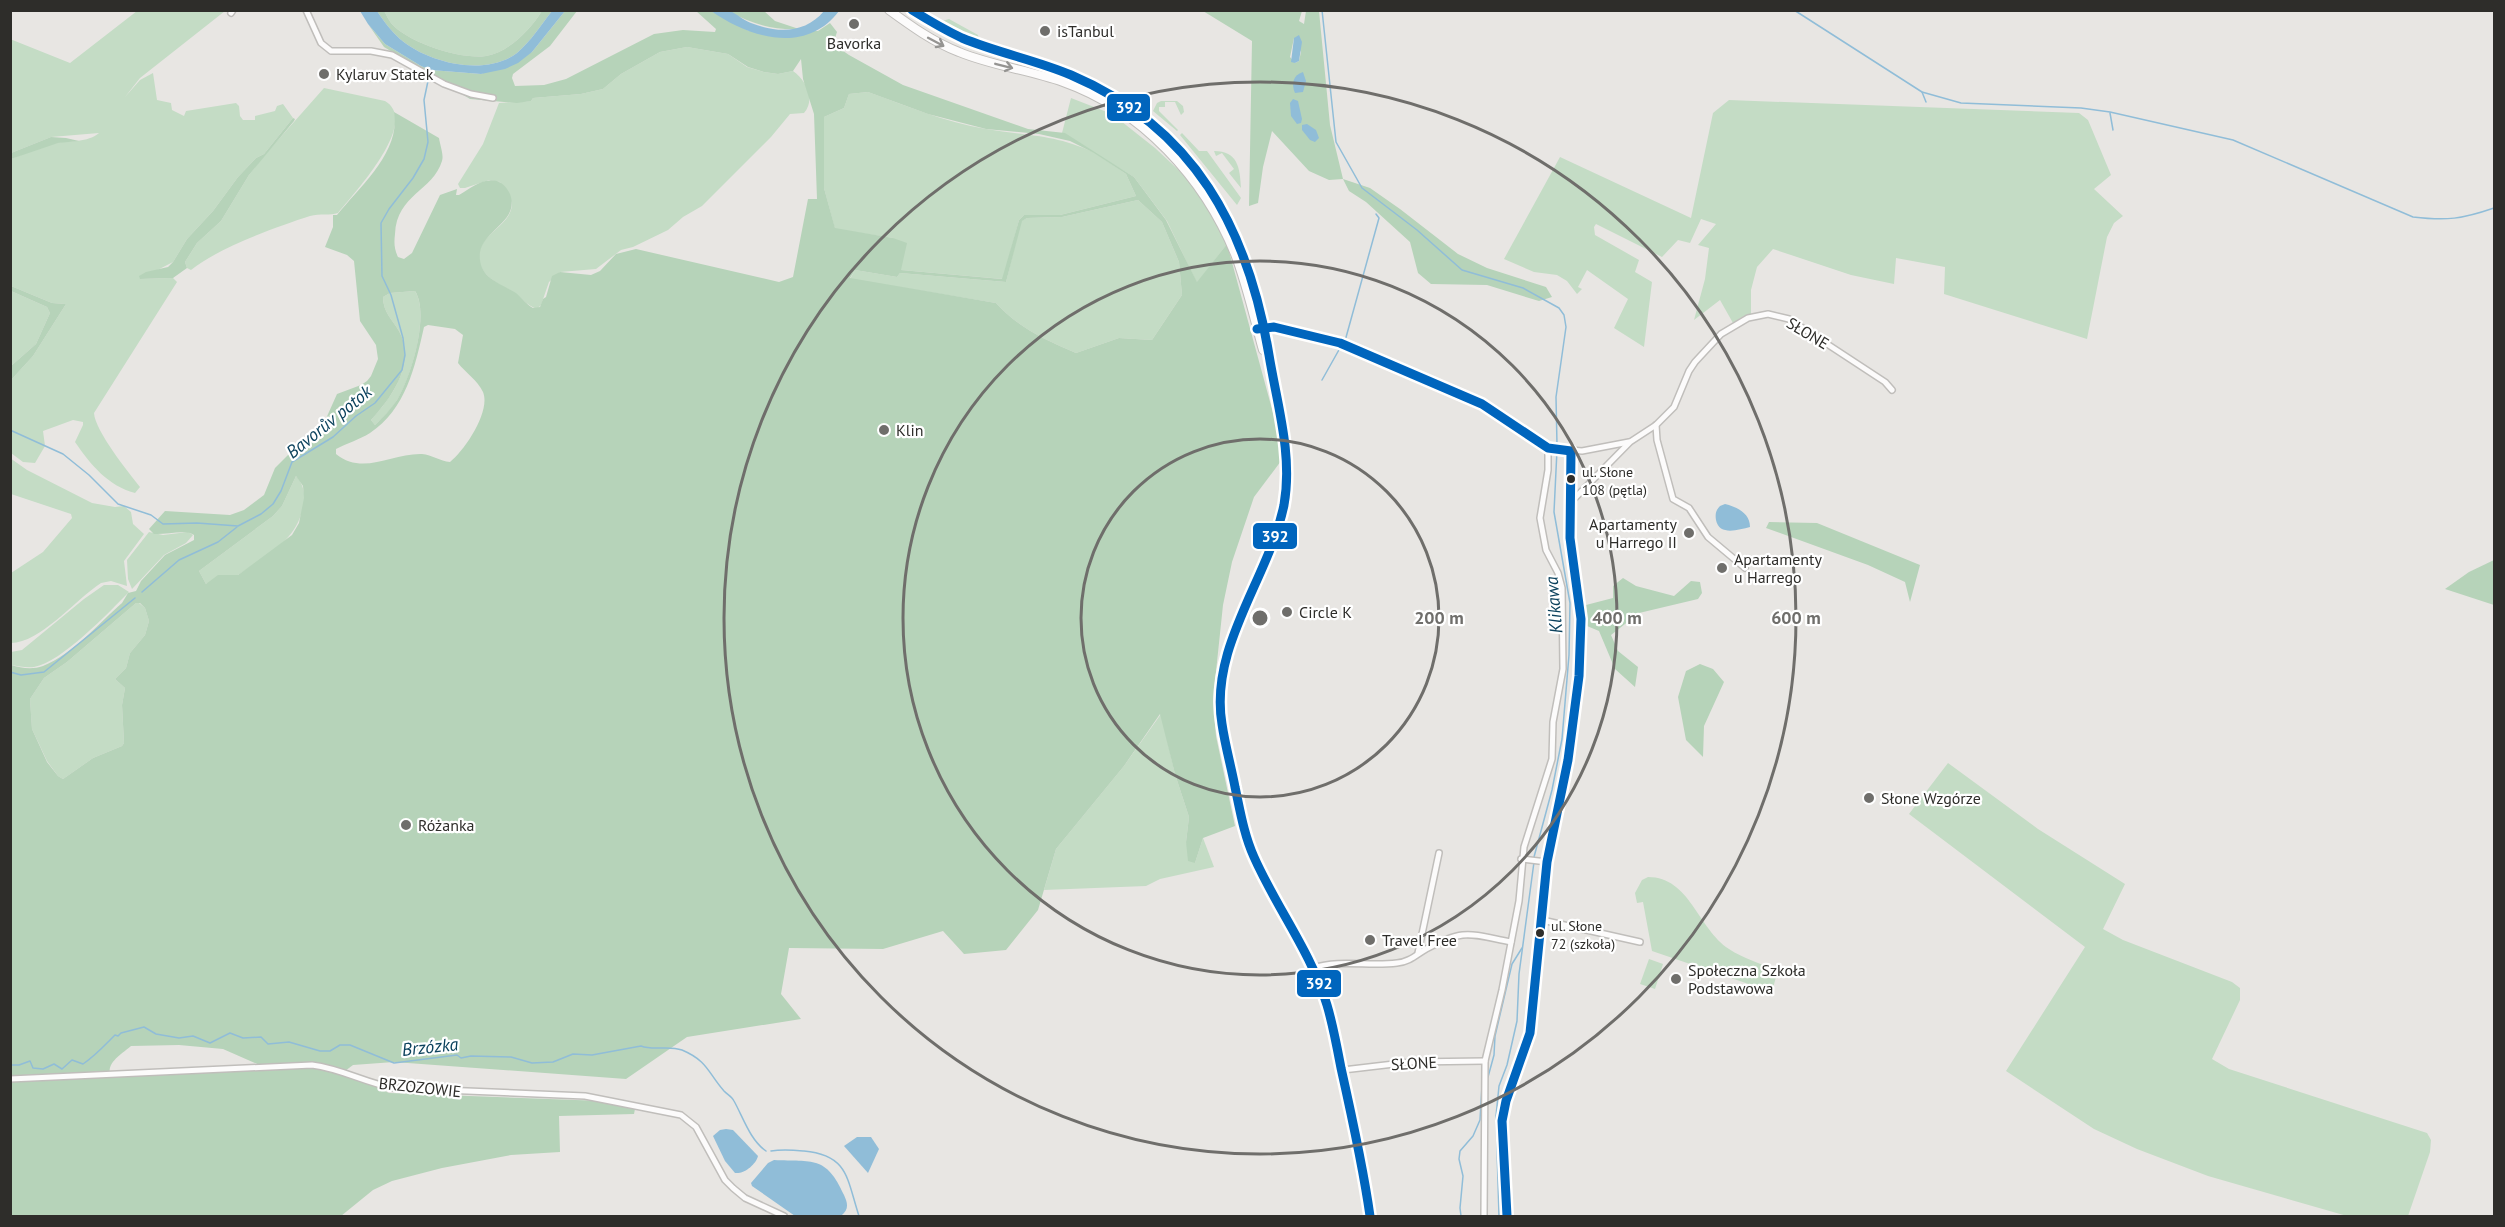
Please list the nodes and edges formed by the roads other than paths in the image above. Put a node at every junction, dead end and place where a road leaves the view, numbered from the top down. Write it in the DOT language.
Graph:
graph roads {
  1 [pos="306,10"];
  2 [pos="889,10"];
  3 [pos="911,10"];
  4 [pos="923,17"];
  5 [pos="915,29"];
  6 [pos="493,98"];
  7 [pos="1260,328"];
  8 [pos="1892,390"];
  9 [pos="1656,425"];
  10 [pos="1630,442"];
  11 [pos="1551,448"];
  12 [pos="1567,451"];
  13 [pos="1572,501"];
  14 [pos="1745,568"];
  15 [pos="1439,854"];
  16 [pos="1525,860"];
  17 [pos="1547,862"];
  18 [pos="1542,920"];
  19 [pos="1511,942"];
  20 [pos="1640,942"];
  21 [pos="1418,953"];
  22 [pos="1313,968"];
  23 [pos="1485,1061"];
  24 [pos="1343,1070"];
  25 [pos="10,1078"];
  26 [pos="784,1216"];
  27 [pos="1370,1216"];
  28 [pos="1484,1216"];
  29 [pos="1507,1216"];
  1 -- 6 [label="street"];
  2 -- 5 [label="highway"];
  3 -- 4 [label="highway"];
  4 -- 5 [label="highway"];
  4 -- 7 [label="highway"];
  5 -- 7 [label="highway, one-way"];
  7 -- 11 [label="street"];
  7 -- 22 [label="highway"];
  8 -- 9 [label="street, SŁONE"];
  9 -- 10 [label="street, SŁONE"];
  9 -- 14 [label="street"];
  10 -- 12 [label="street, SŁONE"];
  10 -- 13 [label="street, SŁONE"];
  11 -- 12 [label="street, SŁONE"];
  11 -- 16 [label="street"];
  12 -- 13 [label="street"];
  13 -- 17 [label="street"];
  15 -- 21 [label="street"];
  16 -- 17 [label="street"];
  16 -- 19 [label="street"];
  17 -- 18 [label="street"];
  18 -- 20 [label="street"];
  18 -- 29 [label="street"];
  19 -- 21 [label="street"];
  19 -- 23 [label="street"];
  21 -- 22 [label="street"];
  22 -- 24 [label="highway"];
  23 -- 24 [label="street, SŁONE"];
  23 -- 28 [label="street"];
  24 -- 27 [label="highway"];
  25 -- 26 [label="street, BRZOZOWIE"];
}
